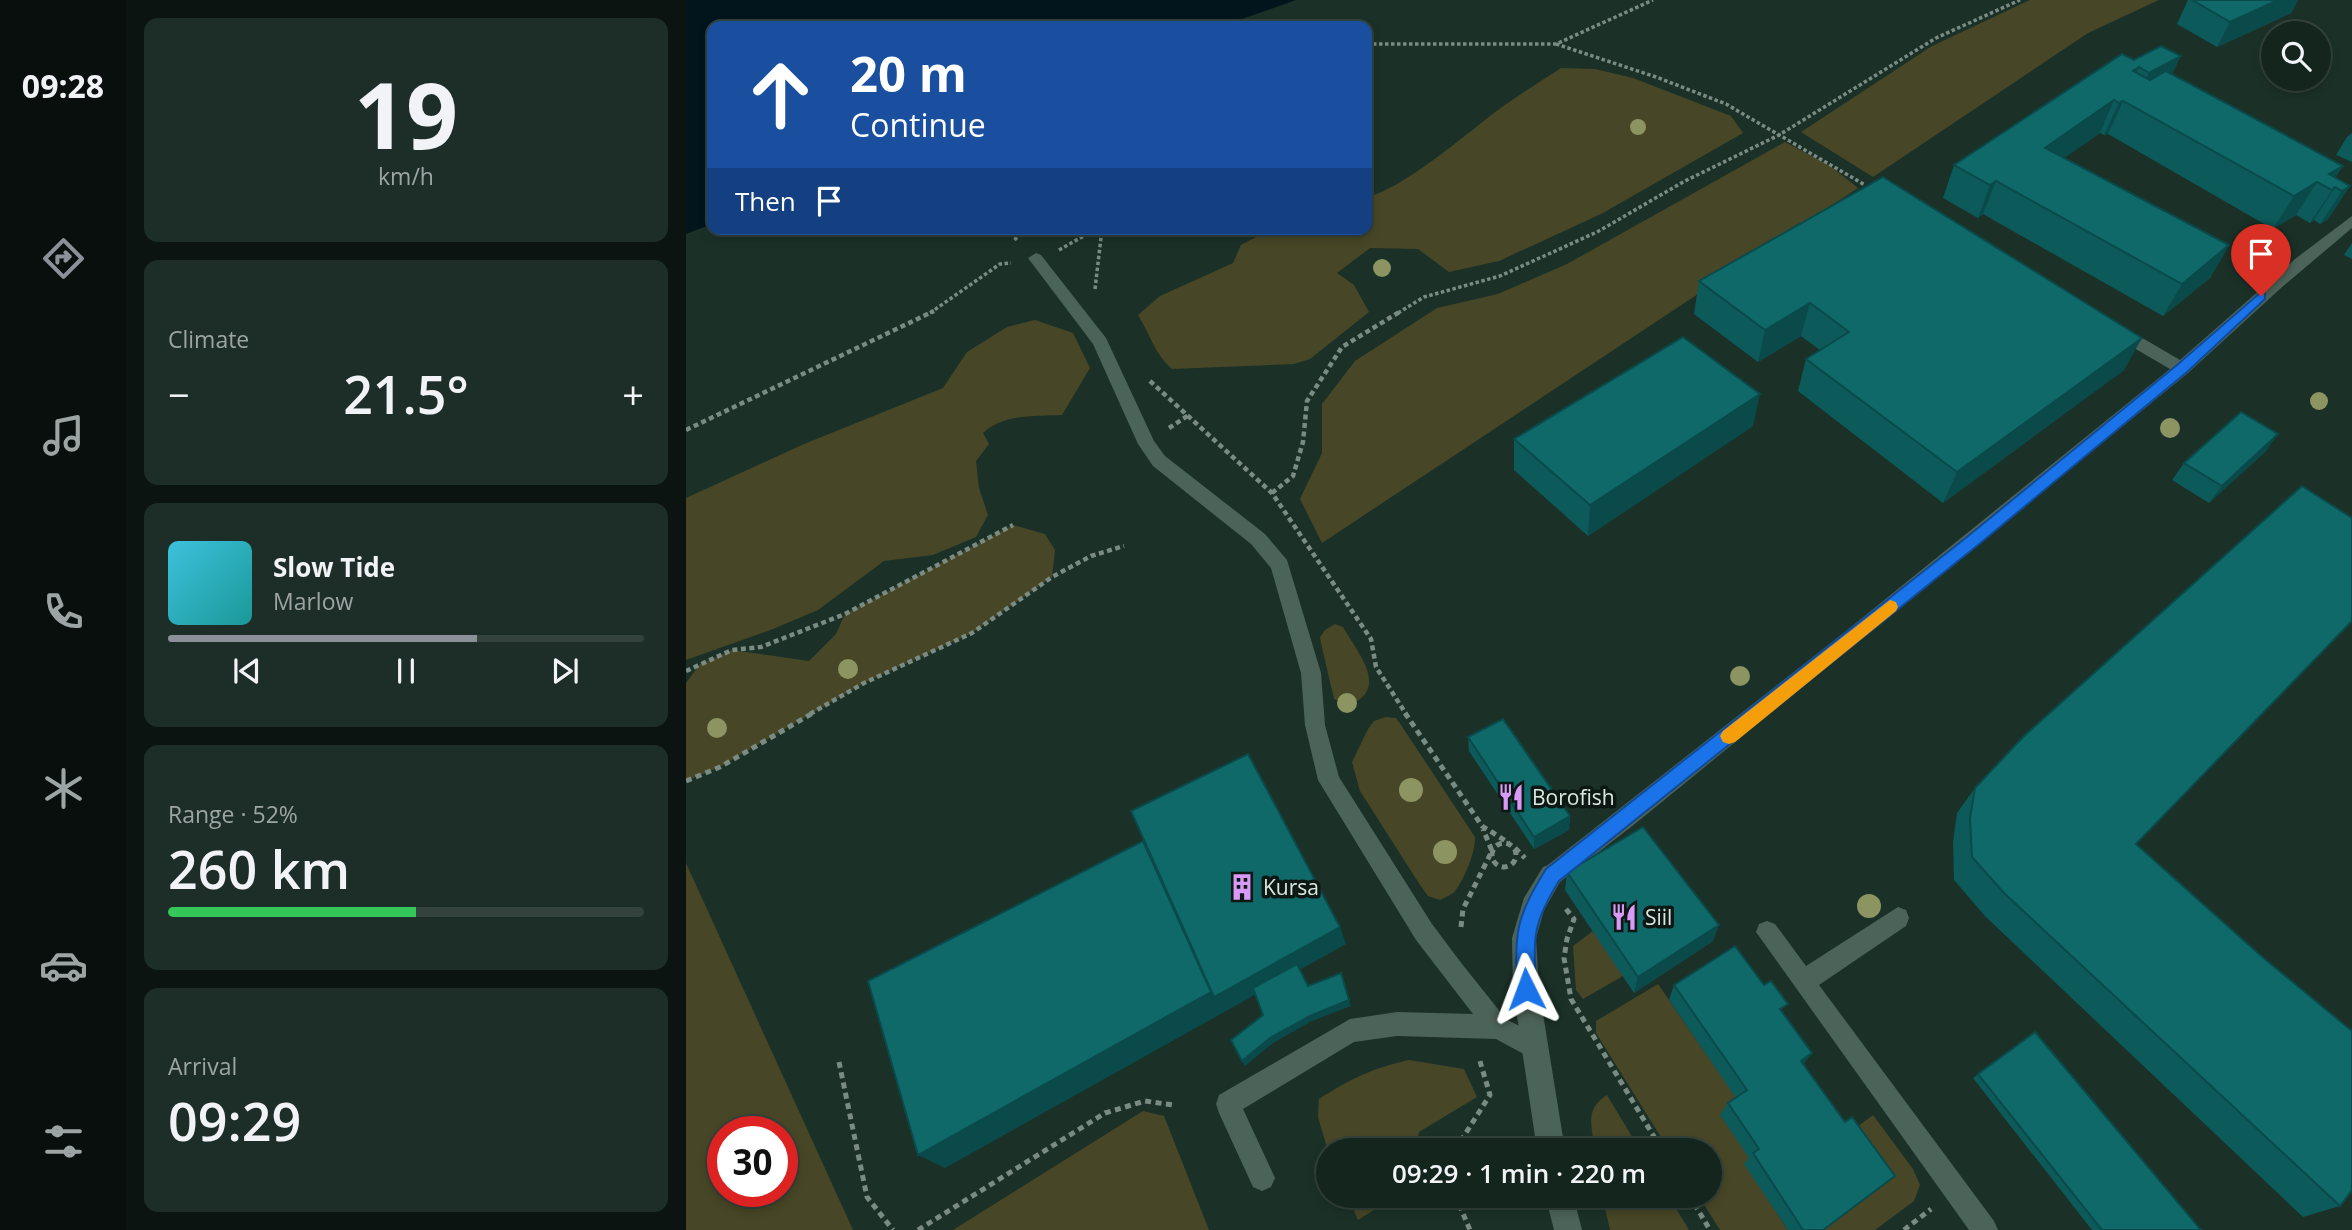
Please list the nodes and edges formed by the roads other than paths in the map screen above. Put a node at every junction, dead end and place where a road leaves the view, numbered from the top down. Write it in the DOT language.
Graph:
graph roads {
  1 [pos="2352,221"];
  2 [pos="1036,258"];
  3 [pos="2100,321"];
  4 [pos="2182,369"];
  5 [pos="1549,878"];
  6 [pos="1898,918"];
  7 [pos="1767,932"];
  8 [pos="1803,982"];
  9 [pos="1498,1027"];
  10 [pos="1535,1048"];
  11 [pos="1549,1138"];
  12 [pos="1262,1178"];
  13 [pos="1562,1208"];
  14 [pos="1568,1230"];
  15 [pos="1985,1230"];
  1 -- 4 [label="lane"];
  2 -- 9 [label="lane"];
  3 -- 4 [label="lane"];
  4 -- 5 [label="lane"];
  5 -- 10 [label="street"];
  6 -- 8 [label="lane"];
  7 -- 8 [label="lane"];
  8 -- 15 [label="lane"];
  9 -- 10 [label="lane"];
  9 -- 12 [label="lane"];
  10 -- 11 [label="street"];
  13 -- 14 [label="street"];
}
